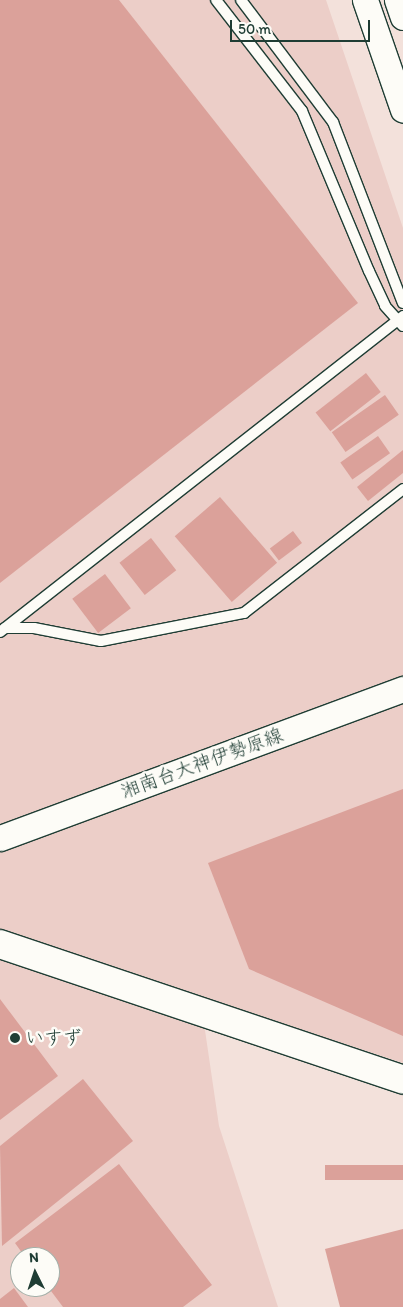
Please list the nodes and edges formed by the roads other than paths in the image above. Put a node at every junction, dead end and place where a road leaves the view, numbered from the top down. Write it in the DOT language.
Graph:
graph roads {
  1 [pos="216,0"];
  2 [pos="241,0"];
  3 [pos="364,0"];
  4 [pos="397,0"];
  5 [pos="403,17"];
  6 [pos="403,110"];
  7 [pos="403,303"];
  8 [pos="401,321"];
  9 [pos="403,489"];
  10 [pos="2,630"];
  11 [pos="403,688"];
  12 [pos="0,838"];
  13 [pos="0,944"];
  14 [pos="403,1080"];
  1 -- 8 [label="lane"];
  2 -- 7 [label="lane"];
  3 -- 6 [label="street"];
  4 -- 5 [label="street"];
  8 -- 10 [label="lane"];
  9 -- 10 [label="lane"];
  11 -- 12 [label="street, 湘南台大神伊勢原線"];
  13 -- 14 [label="main road"];
}
